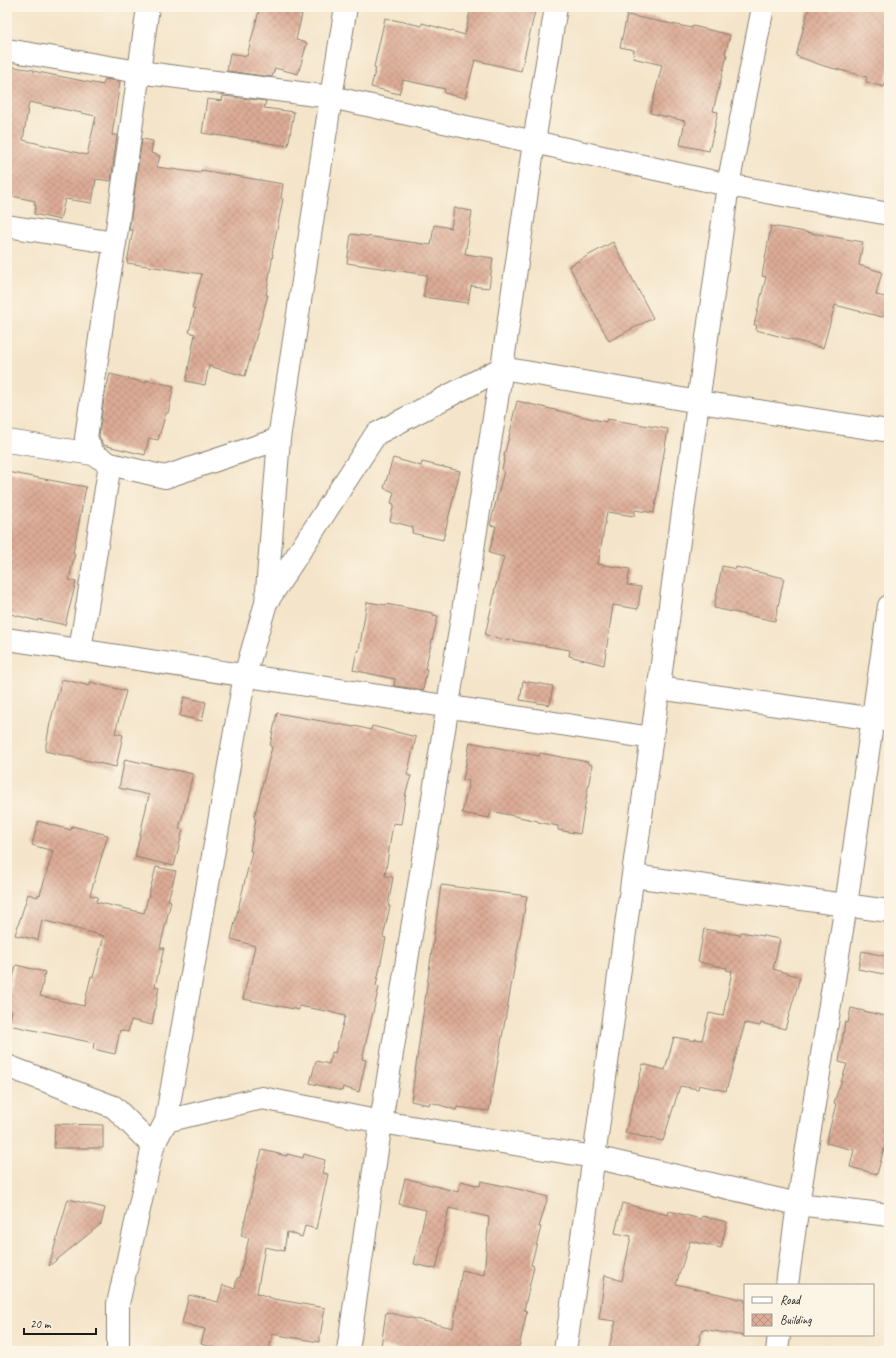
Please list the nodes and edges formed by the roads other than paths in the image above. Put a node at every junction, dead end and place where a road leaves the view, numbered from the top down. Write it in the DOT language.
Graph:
graph roads {
  1 [pos="148,7"];
  2 [pos="346,7"];
  3 [pos="556,7"];
  4 [pos="763,7"];
  5 [pos="7,50"];
  6 [pos="139,72"];
  7 [pos="331,97"];
  8 [pos="534,142"];
  9 [pos="728,185"];
  10 [pos="889,214"];
  11 [pos="7,226"];
  12 [pos="115,243"];
  13 [pos="502,368"];
  14 [pos="699,402"];
  15 [pos="889,431"];
  16 [pos="279,439"];
  17 [pos="7,441"];
  18 [pos="102,459"];
  19 [pos="266,603"];
  20 [pos="889,606"];
  21 [pos="7,639"];
  22 [pos="80,650"];
  23 [pos="245,675"];
  24 [pos="659,688"];
  25 [pos="448,707"];
  26 [pos="881,720"];
  27 [pos="652,738"];
  28 [pos="633,876"];
  29 [pos="846,905"];
  30 [pos="889,911"];
  31 [pos="8,1070"];
  32 [pos="166,1121"];
  33 [pos="381,1122"];
  34 [pos="153,1146"];
  35 [pos="594,1156"];
  36 [pos="798,1204"];
  37 [pos="889,1215"];
  38 [pos="787,1284"];
  39 [pos="780,1336"];
  40 [pos="118,1351"];
  41 [pos="348,1351"];
  42 [pos="565,1351"];
  43 [pos="777,1351"];
  1 -- 6 [label="street"];
  2 -- 7 [label="street"];
  3 -- 8 [label="street"];
  4 -- 9 [label="street"];
  5 -- 6 [label="street"];
  6 -- 7 [label="street"];
  6 -- 12 [label="street"];
  7 -- 8 [label="street"];
  7 -- 16 [label="street"];
  8 -- 9 [label="street"];
  8 -- 13 [label="street"];
  9 -- 10 [label="street"];
  9 -- 14 [label="street"];
  11 -- 12 [label="street"];
  12 -- 18 [label="street"];
  13 -- 14 [label="street"];
  13 -- 19 [label="street"];
  13 -- 25 [label="street"];
  14 -- 15 [label="street"];
  14 -- 24 [label="street"];
  16 -- 18 [label="street"];
  16 -- 19 [label="street"];
  17 -- 18 [label="street"];
  18 -- 22 [label="street"];
  19 -- 23 [label="street"];
  20 -- 26 [label="street"];
  21 -- 22 [label="street"];
  22 -- 23 [label="street"];
  23 -- 25 [label="street"];
  23 -- 32 [label="street"];
  24 -- 26 [label="street"];
  24 -- 27 [label="street"];
  25 -- 27 [label="street"];
  25 -- 33 [label="street"];
  26 -- 29 [label="street"];
  27 -- 28 [label="street"];
  28 -- 29 [label="street"];
  28 -- 35 [label="street"];
  29 -- 30 [label="street"];
  29 -- 36 [label="street"];
  31 -- 34 [label="street"];
  32 -- 33 [label="street"];
  32 -- 34 [label="street"];
  33 -- 35 [label="street"];
  33 -- 41 [label="street"];
  34 -- 40 [label="street"];
  35 -- 36 [label="street"];
  35 -- 42 [label="street"];
  36 -- 37 [label="street"];
  36 -- 38 [label="street"];
  39 -- 43 [label="street"];
}
